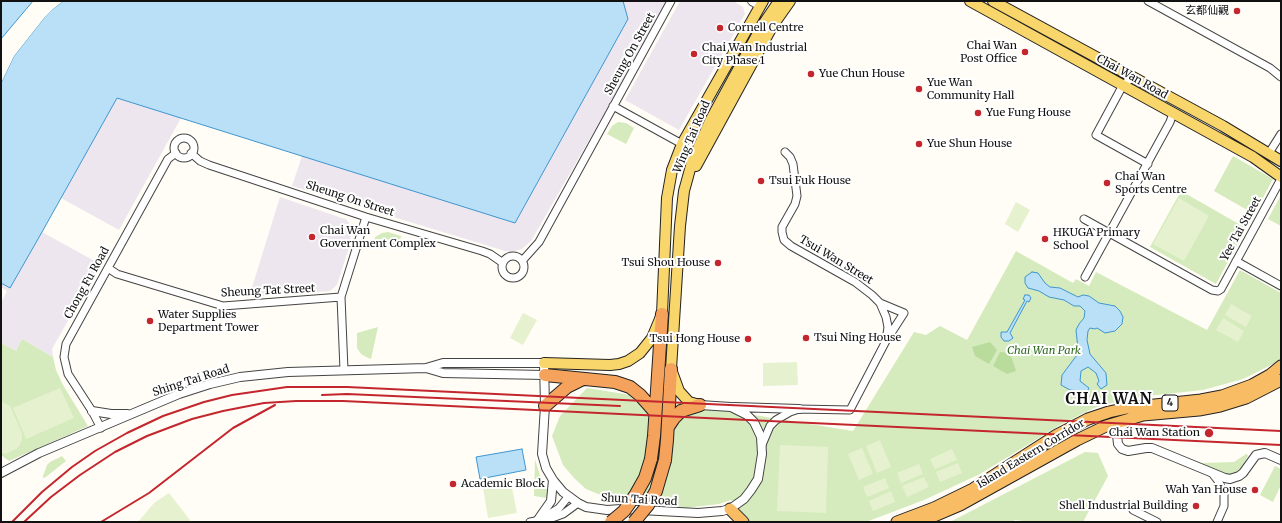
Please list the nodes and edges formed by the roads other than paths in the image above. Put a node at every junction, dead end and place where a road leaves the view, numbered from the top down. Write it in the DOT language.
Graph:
graph roads {
  1 [pos="671,1"];
  2 [pos="779,1"];
  3 [pos="790,1"];
  4 [pos="970,1"];
  5 [pos="992,1"];
  6 [pos="1148,1"];
  7 [pos="758,3"];
  8 [pos="1132,76"];
  9 [pos="1281,77"];
  10 [pos="1123,85"];
  11 [pos="1180,102"];
  12 [pos="613,106"];
  13 [pos="1174,113"];
  14 [pos="1281,134"];
  15 [pos="682,144"];
  16 [pos="785,152"];
  17 [pos="176,153"];
  18 [pos="191,153"];
  19 [pos="1269,153"];
  20 [pos="1281,161"];
  21 [pos="1263,163"];
  22 [pos="1148,164"];
  23 [pos="1281,178"];
  24 [pos="686,181"];
  25 [pos="366,217"];
  26 [pos="1084,219"];
  27 [pos="1110,233"];
  28 [pos="522,261"];
  29 [pos="1236,261"];
  30 [pos="503,263"];
  31 [pos="108,268"];
  32 [pos="1085,277"];
  33 [pos="1281,286"];
  34 [pos="341,297"];
  35 [pos="880,303"];
  36 [pos="896,309"];
  37 [pos="662,314"];
  38 [pos="886,317"];
  39 [pos="886,341"];
  40 [pos="544,363"];
  41 [pos="1281,366"];
  42 [pos="426,368"];
  43 [pos="671,369"];
  44 [pos="344,370"];
  45 [pos="545,375"];
  46 [pos="583,379"];
  47 [pos="1281,380"];
  48 [pos="700,405"];
  49 [pos="545,406"];
  50 [pos="731,407"];
  51 [pos="799,409"];
  52 [pos="92,411"];
  53 [pos="655,412"];
  54 [pos="132,414"];
  55 [pos="1143,415"];
  56 [pos="101,428"];
  57 [pos="668,428"];
  58 [pos="762,445"];
  59 [pos="1281,460"];
  60 [pos="1,473"];
  61 [pos="1212,473"];
  62 [pos="553,480"];
  63 [pos="568,497"];
  64 [pos="578,503"];
  65 [pos="730,509"];
  66 [pos="1133,510"];
  67 [pos="533,521"];
  68 [pos="611,522"];
  69 [pos="634,522"];
  70 [pos="743,522"];
  71 [pos="897,522"];
  72 [pos="920,522"];
  73 [pos="1157,522"];
  74 [pos="1217,522"];
  1 -- 12 [label="street, Sheung On Street"];
  2 -- 24 [label="main road, Wing Tai Road"];
  3 -- 24 [label="main road"];
  4 -- 10 [label="main road, Chai Wan Road"];
  5 -- 8 [label="main road, Chai Wan Road"];
  6 -- 9 [label="street"];
  7 -- 15 [label="main road, Wing Tai Road"];
  8 -- 10 [label="street"];
  8 -- 11 [label="main road, Chai Wan Road"];
  10 -- 13 [label="main road, Chai Wan Road"];
  10 -- 22 [label="street"];
  11 -- 13 [label="main road"];
  11 -- 19 [label="main road, Chai Wan Road"];
  12 -- 15 [label="street"];
  12 -- 28 [label="street, Sheung On Street"];
  13 -- 21 [label="main road, Chai Wan Road"];
  13 -- 22 [label="street"];
  14 -- 19 [label="street"];
  15 -- 37 [label="main road, Wing Tai Road"];
  16 -- 35 [label="street, Tsui Wan Street"];
  17 -- 18 [label="street"];
  17 -- 18 [label="street"];
  17 -- 31 [label="street, Chong Fu Road"];
  18 -- 25 [label="street, Sheung On Street"];
  19 -- 20 [label="main road, Chai Wan Road"];
  19 -- 21 [label="main road"];
  21 -- 23 [label="main road, Chai Wan Road"];
  22 -- 27 [label="street"];
  23 -- 29 [label="street, Yee Tai Street"];
  24 -- 43 [label="main road, Wing Tai Road"];
  25 -- 30 [label="street, Sheung On Street"];
  25 -- 34 [label="street"];
  26 -- 27 [label="street"];
  27 -- 29 [label="street, Yee Tai Street"];
  27 -- 32 [label="street"];
  28 -- 30 [label="street"];
  28 -- 30 [label="street"];
  29 -- 33 [label="street"];
  31 -- 34 [label="street, Sheung Tat Street"];
  31 -- 52 [label="street, Chong Fu Road"];
  34 -- 44 [label="street"];
  35 -- 36 [label="street, Tsui Wan Street"];
  35 -- 38 [label="street, Tsui Wan Street"];
  36 -- 38 [label="street"];
  36 -- 39 [label="street, Tsui Wan Street"];
  37 -- 40 [label="main road, Wing Tai Road"];
  37 -- 53 [label="highway"];
  38 -- 39 [label="street, Tsui Wan Street"];
  39 -- 51 [label="street, Tsui Wan Street"];
  40 -- 42 [label="street, Shing Tai Road"];
  40 -- 45 [label="street, Shun Tai Road"];
  41 -- 71 [label="highway, Island Eastern Corridor / 4"];
  42 -- 44 [label="street, Shing Tai Road"];
  42 -- 45 [label="street, Shing Tai Road"];
  43 -- 48 [label="main road"];
  43 -- 57 [label="highway"];
  44 -- 54 [label="street, Shing Tai Road"];
  45 -- 46 [label="highway"];
  45 -- 49 [label="street, Shun Tai Road"];
  46 -- 49 [label="highway"];
  46 -- 53 [label="highway"];
  47 -- 55 [label="highway, Island Eastern Corridor / 4"];
  48 -- 50 [label="street"];
  48 -- 57 [label="highway"];
  49 -- 62 [label="street, Shun Tai Road"];
  50 -- 51 [label="street"];
  50 -- 58 [label="street"];
  51 -- 58 [label="street, Tsui Wan Street"];
  52 -- 54 [label="street"];
  52 -- 56 [label="street, Chong Fu Road"];
  53 -- 68 [label="highway, bridge"];
  54 -- 56 [label="street, Shing Tai Road"];
  55 -- 61 [label="street"];
  55 -- 72 [label="highway, Island Eastern Corridor / 4"];
  56 -- 60 [label="street, Shing Tai Road"];
  57 -- 69 [label="highway, bridge"];
  58 -- 65 [label="street, Shun Tai Road"];
  59 -- 61 [label="street"];
  61 -- 74 [label="street"];
  62 -- 63 [label="street, Shun Tai Road"];
  62 -- 67 [label="street"];
  63 -- 64 [label="street, Shun Tai Road"];
  63 -- 67 [label="street"];
  64 -- 65 [label="street, Shun Tai Road"];
  64 -- 67 [label="street"];
  65 -- 70 [label="highway"];
  66 -- 73 [label="street"];
}
